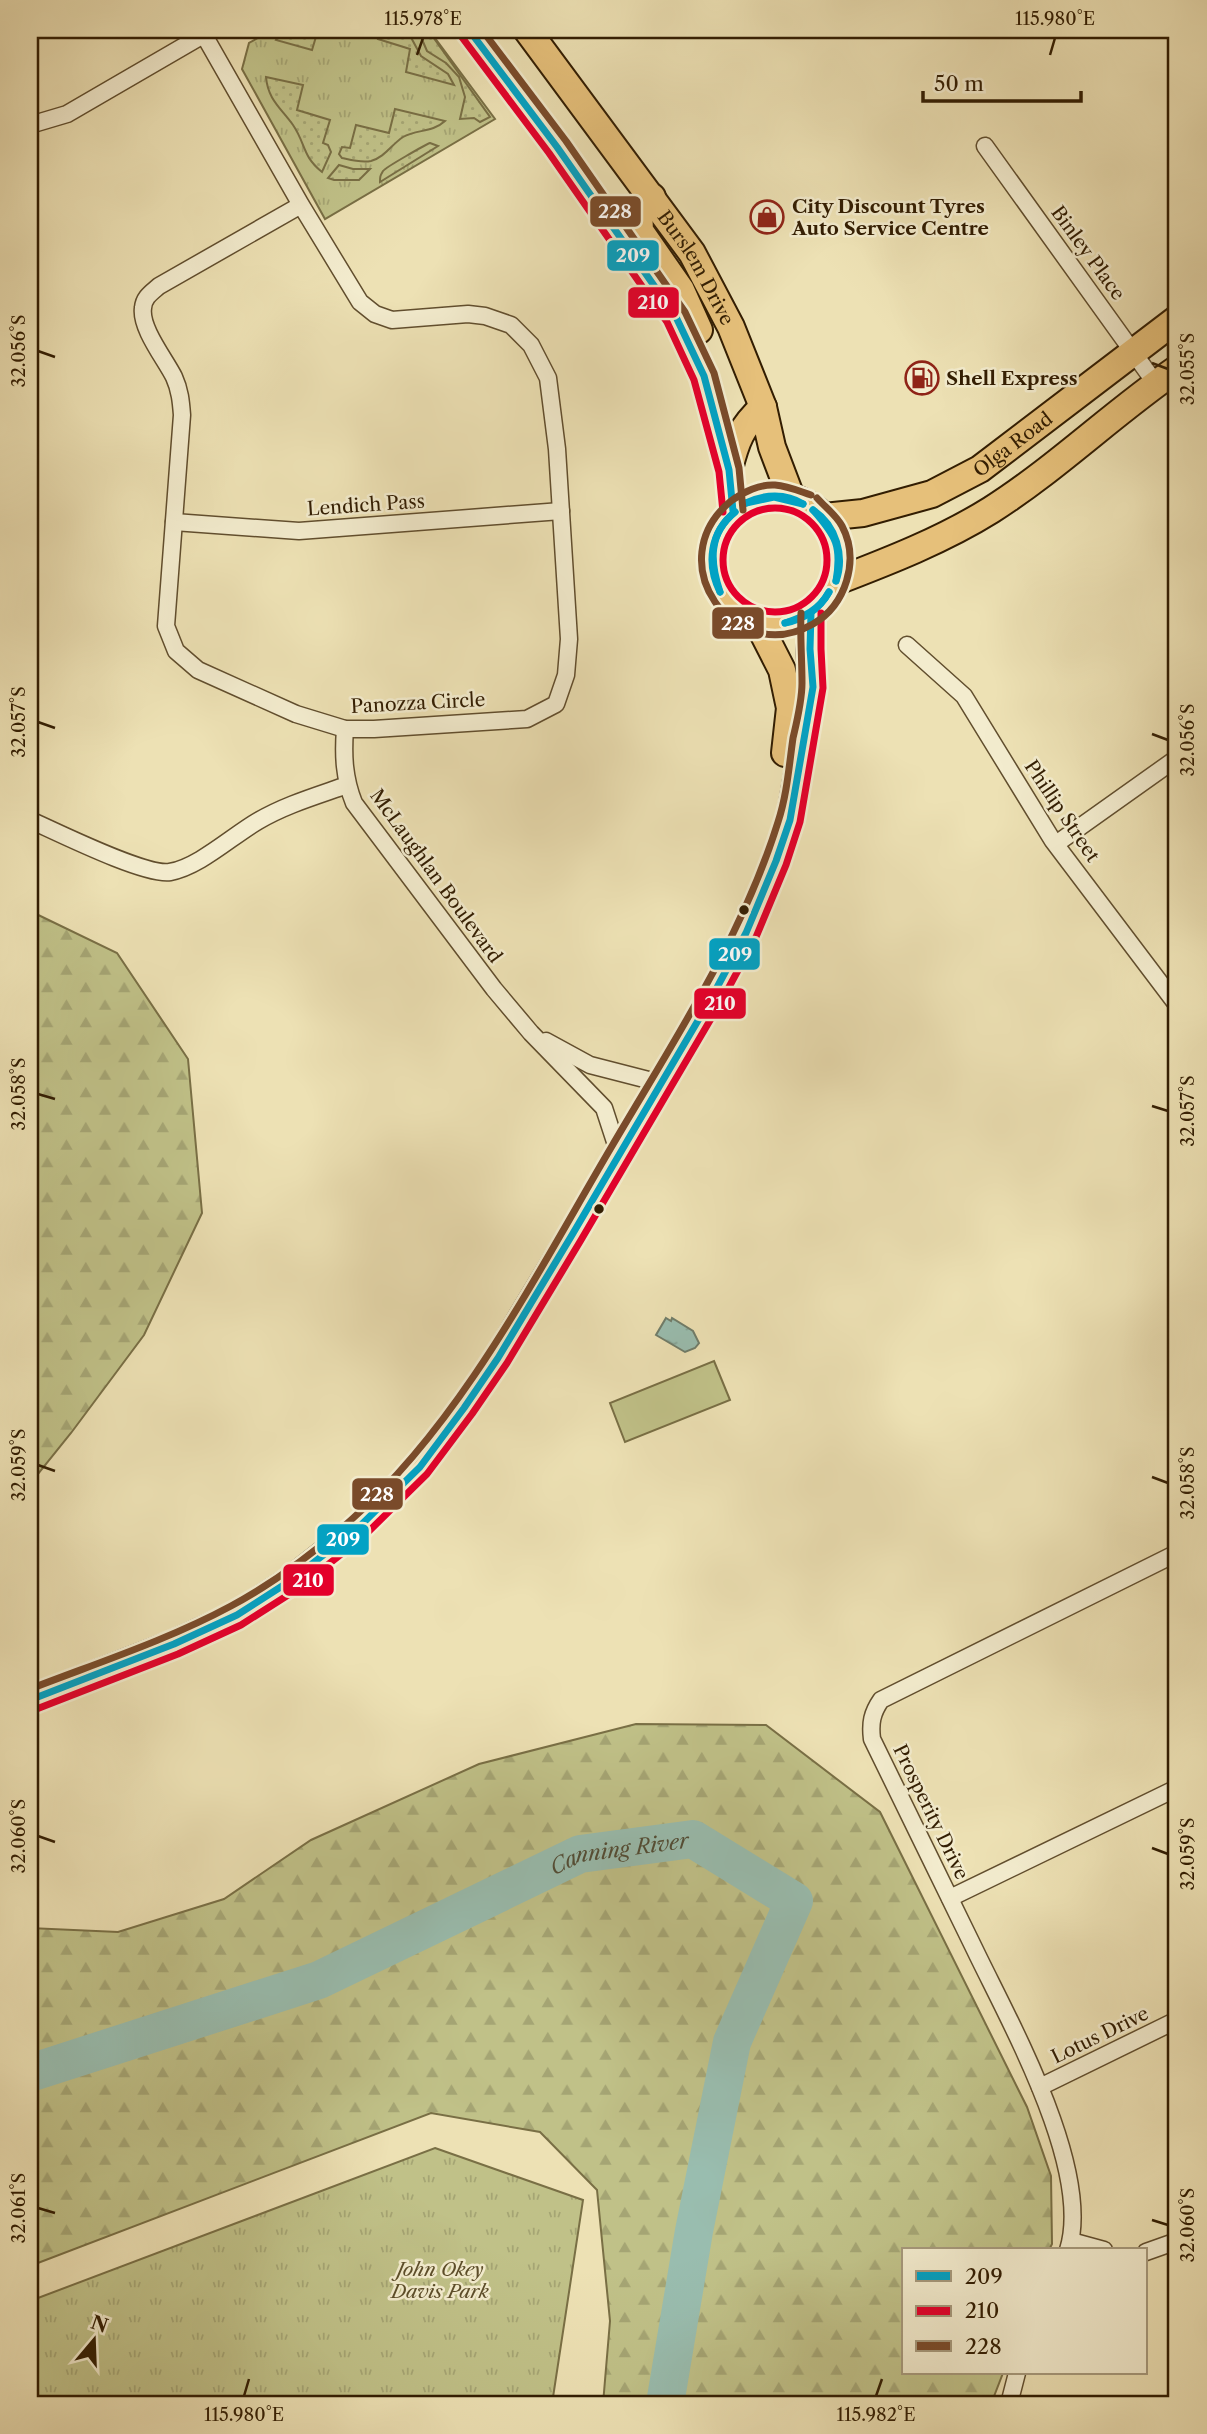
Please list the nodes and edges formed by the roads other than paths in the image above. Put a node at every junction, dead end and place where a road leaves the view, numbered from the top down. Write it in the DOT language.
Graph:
graph roads {
  1 [pos="469,30"];
  2 [pos="527,30"];
  3 [pos="208,32"];
  4 [pos="30,125"];
  5 [pos="985,146"];
  6 [pos="652,197"];
  7 [pos="300,205"];
  8 [pos="1177,319"];
  9 [pos="1133,352"];
  10 [pos="704,376"];
  11 [pos="1166,376"];
  12 [pos="763,407"];
  13 [pos="1090,437"];
  14 [pos="729,470"];
  15 [pos="957,481"];
  16 [pos="791,497"];
  17 [pos="561,511"];
  18 [pos="733,511"];
  19 [pos="824,517"];
  20 [pos="174,522"];
  21 [pos="837,581"];
  22 [pos="811,614"];
  23 [pos="757,621"];
  24 [pos="907,645"];
  25 [pos="345,729"];
  26 [pos="1177,758"];
  27 [pos="347,785"];
  28 [pos="30,820"];
  29 [pos="790,820"];
  30 [pos="1056,844"];
  31 [pos="1177,1005"];
  32 [pos="531,1033"];
  33 [pos="660,1083"];
  34 [pos="619,1154"];
  35 [pos="1177,1553"];
  36 [pos="30,1700"];
  37 [pos="1177,1788"];
  38 [pos="950,1898"];
  39 [pos="1177,2020"];
  40 [pos="1040,2087"];
  41 [pos="1177,2241"];
  42 [pos="1070,2246"];
  43 [pos="1148,2251"];
  44 [pos="1017,2374"];
  45 [pos="1009,2404"];
  1 -- 10 [label="main road"];
  2 -- 6 [label="main road, Burslem Drive"];
  3 -- 4 [label="street"];
  3 -- 7 [label="street, Panozza Circle"];
  5 -- 9 [label="street, Binley Place"];
  6 -- 10 [label="main road"];
  6 -- 12 [label="main road, Burslem Drive"];
  7 -- 17 [label="street, Panozza Circle"];
  7 -- 20 [label="street, Panozza Circle"];
  8 -- 9 [label="main road, Olga Road"];
  9 -- 11 [label="street, Binley Place"];
  9 -- 15 [label="main road, Olga Road"];
  10 -- 14 [label="main road"];
  11 -- 13 [label="main road"];
  12 -- 14 [label="main road"];
  12 -- 16 [label="main road, Burslem Drive"];
  13 -- 15 [label="main road"];
  13 -- 21 [label="main road"];
  14 -- 18 [label="main road"];
  15 -- 19 [label="main road, Olga Road"];
  16 -- 18 [label="main road"];
  16 -- 19 [label="main road"];
  17 -- 20 [label="street, Lendich Pass"];
  17 -- 25 [label="street, Panozza Circle"];
  18 -- 23 [label="main road"];
  19 -- 21 [label="main road"];
  20 -- 25 [label="street, Panozza Circle"];
  21 -- 22 [label="main road"];
  22 -- 23 [label="main road"];
  22 -- 29 [label="main road"];
  23 -- 29 [label="main road"];
  24 -- 30 [label="street, Phillip Street"];
  25 -- 27 [label="street, McLaughlan Boulevard"];
  26 -- 30 [label="street"];
  27 -- 28 [label="street"];
  27 -- 32 [label="street, McLaughlan Boulevard"];
  29 -- 33 [label="main road"];
  30 -- 31 [label="street, Phillip Street"];
  32 -- 33 [label="street, McLaughlan Boulevard"];
  32 -- 34 [label="street, McLaughlan Boulevard"];
  33 -- 34 [label="main road"];
  34 -- 36 [label="main road"];
  35 -- 38 [label="street, Prosperity Drive"];
  37 -- 38 [label="street"];
  38 -- 40 [label="street, Prosperity Drive"];
  39 -- 40 [label="street, Lotus Drive"];
  40 -- 42 [label="street, Prosperity Drive"];
  41 -- 43 [label="street"];
  44 -- 45 [label="street"];
}
